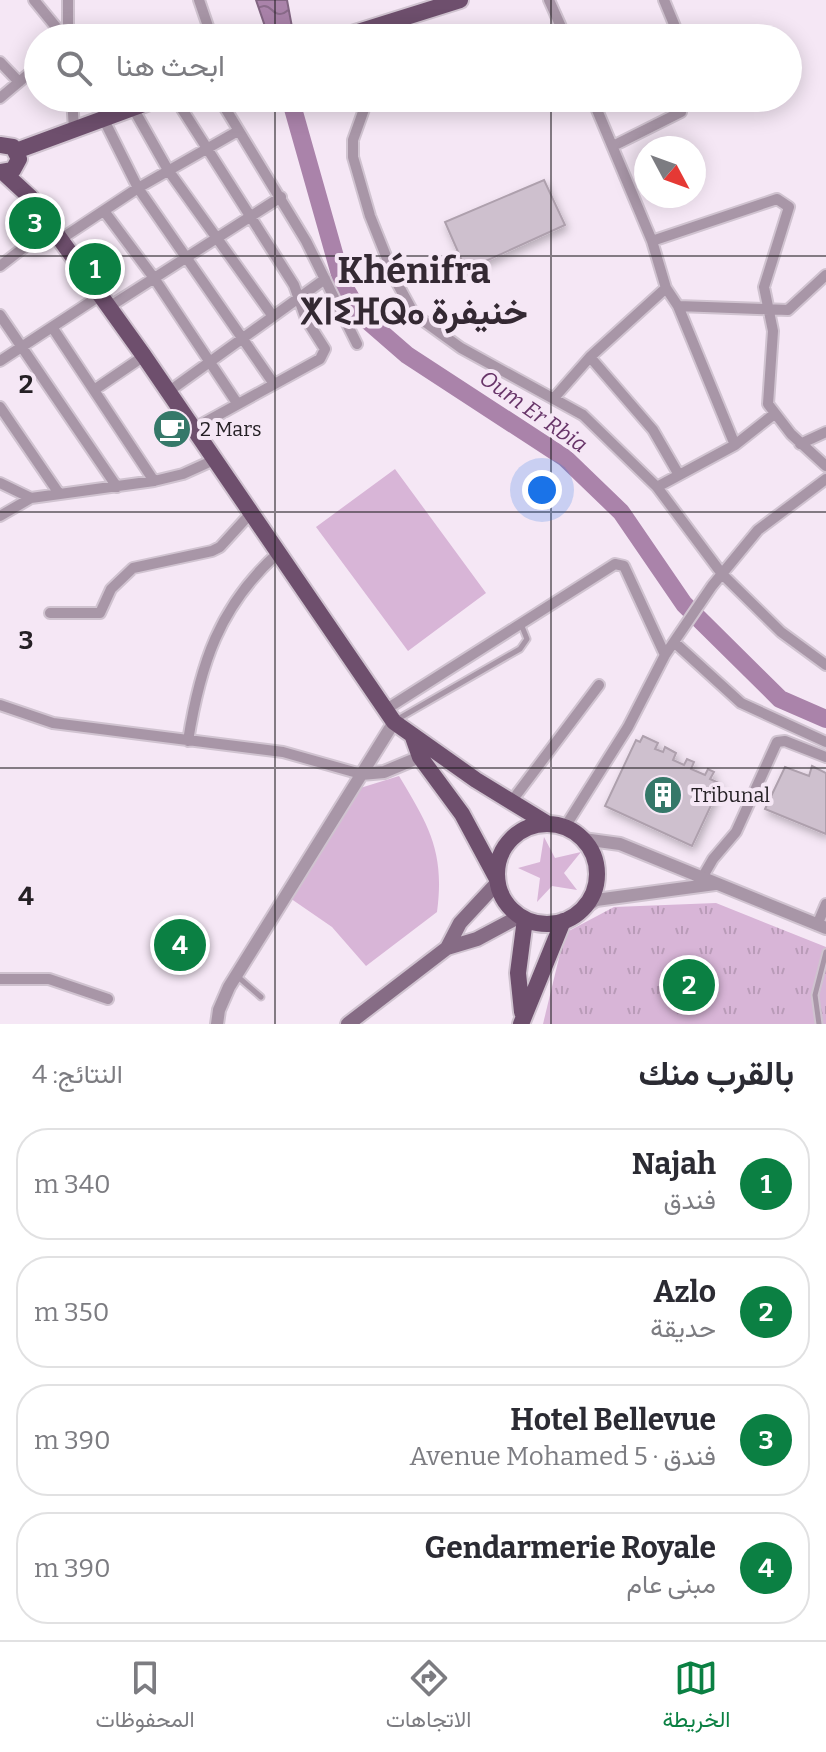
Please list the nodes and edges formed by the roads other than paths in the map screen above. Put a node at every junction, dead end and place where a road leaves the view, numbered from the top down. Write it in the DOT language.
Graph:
graph roads {
  1 [pos="34,0"];
  2 [pos="68,0"];
  3 [pos="199,0"];
  4 [pos="460,0"];
  5 [pos="549,0"];
  6 [pos="664,0"];
  7 [pos="405,17"];
  8 [pos="54,24"];
  9 [pos="67,24"];
  10 [pos="207,24"];
  11 [pos="383,24"];
  12 [pos="401,24"];
  13 [pos="560,24"];
  14 [pos="674,24"];
  15 [pos="0,62"];
  16 [pos="24,78"];
  17 [pos="19,82"];
  18 [pos="0,98"];
  19 [pos="73,112"];
  20 [pos="121,112"];
  21 [pos="135,112"];
  22 [pos="184,112"];
  23 [pos="227,112"];
  24 [pos="363,112"];
  25 [pos="598,112"];
  26 [pos="681,112"];
  27 [pos="103,118"];
  28 [pos="74,129"];
  29 [pos="238,131"];
  30 [pos="613,146"];
  31 [pos="206,149"];
  32 [pos="6,155"];
  33 [pos="168,170"];
  34 [pos="138,188"];
  35 [pos="281,197"];
  36 [pos="104,211"];
  37 [pos="251,215"];
  38 [pos="218,236"];
  39 [pos="35,239"];
  40 [pos="61,239"];
  41 [pos="652,241"];
  42 [pos="186,256"];
  43 [pos="0,266"];
  44 [pos="826,275"];
  45 [pos="154,278"];
  46 [pos="325,279"];
  47 [pos="666,288"];
  48 [pos="298,297"];
  49 [pos="105,301"];
  50 [pos="678,306"];
  51 [pos="769,311"];
  52 [pos="0,315"];
  53 [pos="272,315"];
  54 [pos="52,327"];
  55 [pos="241,336"];
  56 [pos="357,344"];
  57 [pos="21,346"];
  58 [pos="144,356"];
  59 [pos="590,357"];
  60 [pos="211,360"];
  61 [pos="0,361"];
  62 [pos="274,384"];
  63 [pos="94,390"];
  64 [pos="168,392"];
  65 [pos="554,398"];
  66 [pos="237,403"];
  67 [pos="0,407"];
  68 [pos="773,415"];
  69 [pos="193,429"];
  70 [pos="826,432"];
  71 [pos="800,444"];
  72 [pos="735,445"];
  73 [pos="214,460"];
  74 [pos="826,466"];
  75 [pos="679,475"];
  76 [pos="826,479"];
  77 [pos="154,481"];
  78 [pos="0,482"];
  79 [pos="117,487"];
  80 [pos="657,487"];
  81 [pos="58,492"];
  82 [pos="31,498"];
  83 [pos="251,513"];
  84 [pos="0,516"];
  85 [pos="278,553"];
  86 [pos="722,574"];
  87 [pos="50,613"];
  88 [pos="520,623"];
  89 [pos="676,639"];
  90 [pos="665,655"];
  91 [pos="826,665"];
  92 [pos="599,685"];
  93 [pos="0,705"];
  94 [pos="389,716"];
  95 [pos="413,737"];
  96 [pos="188,741"];
  97 [pos="826,742"];
  98 [pos="420,757"];
  99 [pos="826,757"];
  100 [pos="361,774"];
  101 [pos="511,802"];
  102 [pos="556,825"];
  103 [pos="583,839"];
  104 [pos="702,878"];
  105 [pos="497,881"];
  106 [pos="718,884"];
  107 [pos="826,904"];
  108 [pos="581,910"];
  109 [pos="522,917"];
  110 [pos="563,921"];
  111 [pos="822,927"];
  112 [pos="447,948"];
  113 [pos="826,952"];
  114 [pos="236,975"];
  115 [pos="0,979"];
  116 [pos="261,997"];
  117 [pos="108,999"];
  118 [pos="522,1020"];
  119 [pos="217,1024"];
  120 [pos="348,1024"];
  121 [pos="819,1024"];
  1 -- 8 [label="street"];
  2 -- 9 [label="street"];
  3 -- 10 [label="street"];
  4 -- 7 [label="main road"];
  5 -- 13 [label="street"];
  6 -- 14 [label="street"];
  7 -- 11 [label="main road"];
  7 -- 12 [label="street"];
  15 -- 17 [label="street"];
  16 -- 17 [label="street"];
  17 -- 18 [label="street"];
  19 -- 28 [label="street"];
  20 -- 27 [label="main road"];
  21 -- 33 [label="street"];
  22 -- 31 [label="street"];
  23 -- 29 [label="street"];
  24 -- 65 [label="street"];
  25 -- 30 [label="street"];
  26 -- 30 [label="street"];
  27 -- 28 [label="main road"];
  27 -- 34 [label="street"];
  28 -- 32 [label="main road"];
  29 -- 31 [label="street"];
  29 -- 35 [label="street"];
  30 -- 41 [label="street"];
  31 -- 33 [label="street"];
  31 -- 37 [label="street"];
  32 -- 40 [label="main road"];
  33 -- 34 [label="street"];
  33 -- 38 [label="street"];
  34 -- 36 [label="street"];
  34 -- 42 [label="street"];
  35 -- 37 [label="street"];
  35 -- 46 [label="street"];
  36 -- 40 [label="street"];
  36 -- 45 [label="street"];
  37 -- 38 [label="street"];
  37 -- 48 [label="street"];
  38 -- 42 [label="street"];
  38 -- 53 [label="street"];
  39 -- 43 [label="street"];
  40 -- 49 [label="main road"];
  41 -- 47 [label="street"];
  41 -- 51 [label="street"];
  42 -- 45 [label="street"];
  42 -- 55 [label="street"];
  44 -- 51 [label="street"];
  45 -- 49 [label="street"];
  45 -- 60 [label="street"];
  46 -- 48 [label="street"];
  46 -- 56 [label="street"];
  47 -- 50 [label="street"];
  47 -- 59 [label="street"];
  48 -- 53 [label="street"];
  48 -- 62 [label="street"];
  49 -- 54 [label="street"];
  49 -- 58 [label="main road"];
  50 -- 51 [label="street"];
  50 -- 72 [label="street"];
  51 -- 68 [label="street"];
  52 -- 57 [label="street"];
  53 -- 55 [label="street"];
  54 -- 57 [label="street"];
  54 -- 63 [label="street"];
  55 -- 60 [label="street"];
  55 -- 62 [label="street"];
  57 -- 61 [label="street"];
  57 -- 79 [label="street"];
  58 -- 63 [label="street"];
  58 -- 64 [label="main road"];
  59 -- 65 [label="street"];
  59 -- 75 [label="street"];
  60 -- 64 [label="street"];
  60 -- 66 [label="street"];
  62 -- 66 [label="street"];
  63 -- 77 [label="street"];
  64 -- 69 [label="main road"];
  65 -- 80 [label="street"];
  66 -- 69 [label="street"];
  67 -- 81 [label="street"];
  68 -- 71 [label="street"];
  68 -- 72 [label="street"];
  69 -- 73 [label="main road"];
  70 -- 71 [label="street"];
  71 -- 74 [label="street"];
  72 -- 75 [label="street"];
  73 -- 77 [label="street"];
  73 -- 83 [label="main road"];
  75 -- 80 [label="street"];
  76 -- 86 [label="street"];
  77 -- 79 [label="street"];
  78 -- 82 [label="street"];
  79 -- 81 [label="street"];
  80 -- 86 [label="street"];
  81 -- 82 [label="street"];
  82 -- 84 [label="street"];
  83 -- 85 [label="main road"];
  83 -- 87 [label="street"];
  85 -- 94 [label="main road"];
  85 -- 96 [label="street"];
  86 -- 89 [label="street"];
  86 -- 91 [label="street"];
  88 -- 90 [label="street"];
  88 -- 94 [label="street"];
  88 -- 94 [label="lane"];
  89 -- 90 [label="street"];
  89 -- 97 [label="street"];
  90 -- 102 [label="street"];
  92 -- 101 [label="street"];
  93 -- 96 [label="street"];
  94 -- 95 [label="main road"];
  94 -- 100 [label="street"];
  95 -- 98 [label="main road"];
  95 -- 101 [label="main road"];
  96 -- 100 [label="street"];
  98 -- 100 [label="street"];
  98 -- 105 [label="main road"];
  99 -- 104 [label="street"];
  100 -- 114 [label="street"];
  101 -- 102 [label="main road"];
  102 -- 103 [label="main road"];
  102 -- 105 [label="main road"];
  103 -- 104 [label="street"];
  103 -- 108 [label="main road"];
  104 -- 106 [label="street"];
  105 -- 109 [label="main road"];
  105 -- 112 [label="main road"];
  106 -- 108 [label="street"];
  106 -- 111 [label="street"];
  107 -- 111 [label="street"];
  108 -- 110 [label="main road"];
  109 -- 110 [label="main road"];
  109 -- 112 [label="main road"];
  109 -- 118 [label="main road"];
  110 -- 118 [label="main road"];
  112 -- 120 [label="main road"];
  113 -- 121 [label="lane"];
  114 -- 116 [label="lane"];
  114 -- 119 [label="street"];
  115 -- 117 [label="street"];
}
